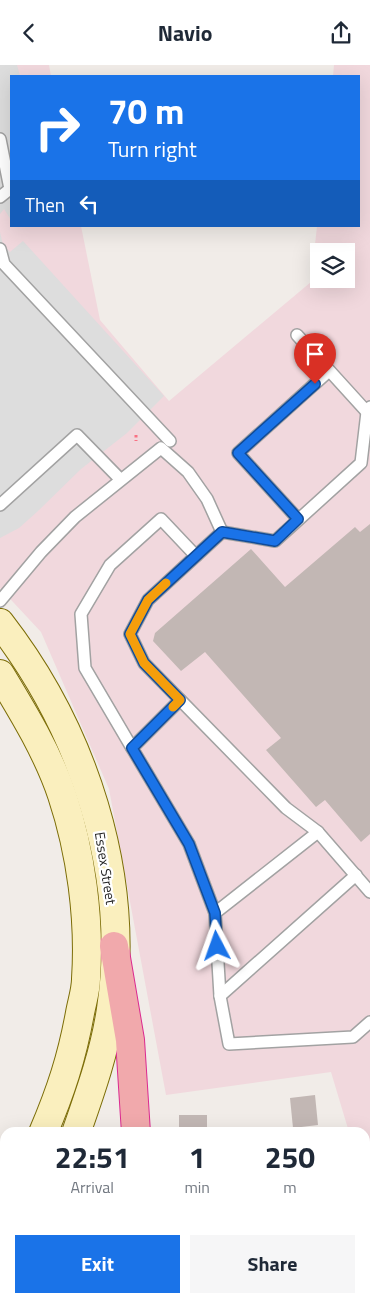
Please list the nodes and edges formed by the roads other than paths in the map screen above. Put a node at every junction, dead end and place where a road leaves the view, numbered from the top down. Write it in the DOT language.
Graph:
graph roads {
  1 [pos="0,139"];
  2 [pos="0,197"];
  3 [pos="1,257"];
  4 [pos="298,335"];
  5 [pos="329,371"];
  6 [pos="369,410"];
  7 [pos="170,441"];
  8 [pos="120,479"];
  9 [pos="0,505"];
  10 [pos="298,519"];
  11 [pos="222,532"];
  12 [pos="196,556"];
  13 [pos="0,601"];
  14 [pos="0,623"];
  15 [pos="0,674"];
  16 [pos="180,700"];
  17 [pos="132,748"];
  18 [pos="318,833"];
  19 [pos="356,875"];
  20 [pos="370,892"];
  21 [pos="215,913"];
  22 [pos="114,946"];
  23 [pos="220,996"];
  24 [pos="370,1022"];
  25 [pos="46,1127"];
  26 [pos="78,1127"];
  27 [pos="136,1127"];
  1 -- 2 [label="lane"];
  3 -- 7 [label="lane"];
  4 -- 5 [label="lane"];
  5 -- 6 [label="lane"];
  5 -- 10 [label="lane"];
  6 -- 10 [label="lane"];
  8 -- 9 [label="lane"];
  8 -- 11 [label="lane"];
  8 -- 13 [label="lane"];
  10 -- 11 [label="lane"];
  11 -- 12 [label="lane"];
  12 -- 16 [label="lane"];
  12 -- 17 [label="lane"];
  14 -- 22 [label="main road, Essex Street"];
  15 -- 25 [label="main road, Essex Street"];
  16 -- 17 [label="lane"];
  16 -- 18 [label="lane"];
  17 -- 21 [label="lane"];
  18 -- 19 [label="lane"];
  18 -- 21 [label="lane"];
  19 -- 20 [label="lane"];
  19 -- 23 [label="lane"];
  21 -- 23 [label="lane"];
  22 -- 26 [label="main road, Essex Street"];
  22 -- 27 [label="highway"];
  23 -- 24 [label="lane"];
}
